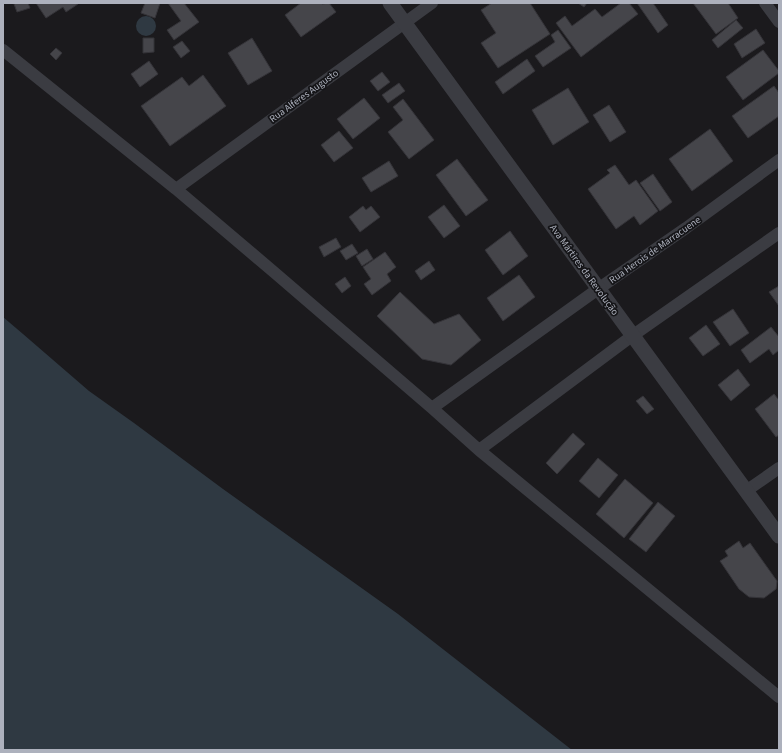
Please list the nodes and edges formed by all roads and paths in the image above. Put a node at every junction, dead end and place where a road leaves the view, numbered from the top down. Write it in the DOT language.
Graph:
graph roads {
  1 [pos="390,3"];
  2 [pos="432,3"];
  3 [pos="765,3"];
  4 [pos="779,22"];
  5 [pos="404,23"];
  6 [pos="3,50"];
  7 [pos="779,160"];
  8 [pos="176,189"];
  9 [pos="779,233"];
  10 [pos="598,289"];
  11 [pos="632,336"];
  12 [pos="432,408"];
  13 [pos="479,450"];
  14 [pos="779,468"];
  15 [pos="746,491"];
  16 [pos="779,536"];
  17 [pos="779,697"];
  1 -- 5 [label="street, Ava Mártires da Revolução"];
  2 -- 5 [label="street, Rua Alferes Augusto"];
  3 -- 4 [label="street"];
  5 -- 8 [label="street, Rua Alferes Augusto"];
  5 -- 10 [label="street, Ava Mártires da Revolução"];
  6 -- 8 [label="street"];
  7 -- 10 [label="street, Rua Herois de Marracuene"];
  8 -- 12 [label="street"];
  9 -- 11 [label="street"];
  10 -- 11 [label="street, Ava Mártires da Revolução"];
  10 -- 12 [label="street, Rua Herois de Marracuene"];
  11 -- 13 [label="street"];
  11 -- 15 [label="street, Ava Mártires da Revolução"];
  12 -- 13 [label="street"];
  13 -- 17 [label="street"];
  14 -- 15 [label="street"];
  15 -- 16 [label="street, Ava Mártires da Revolução"];
}
